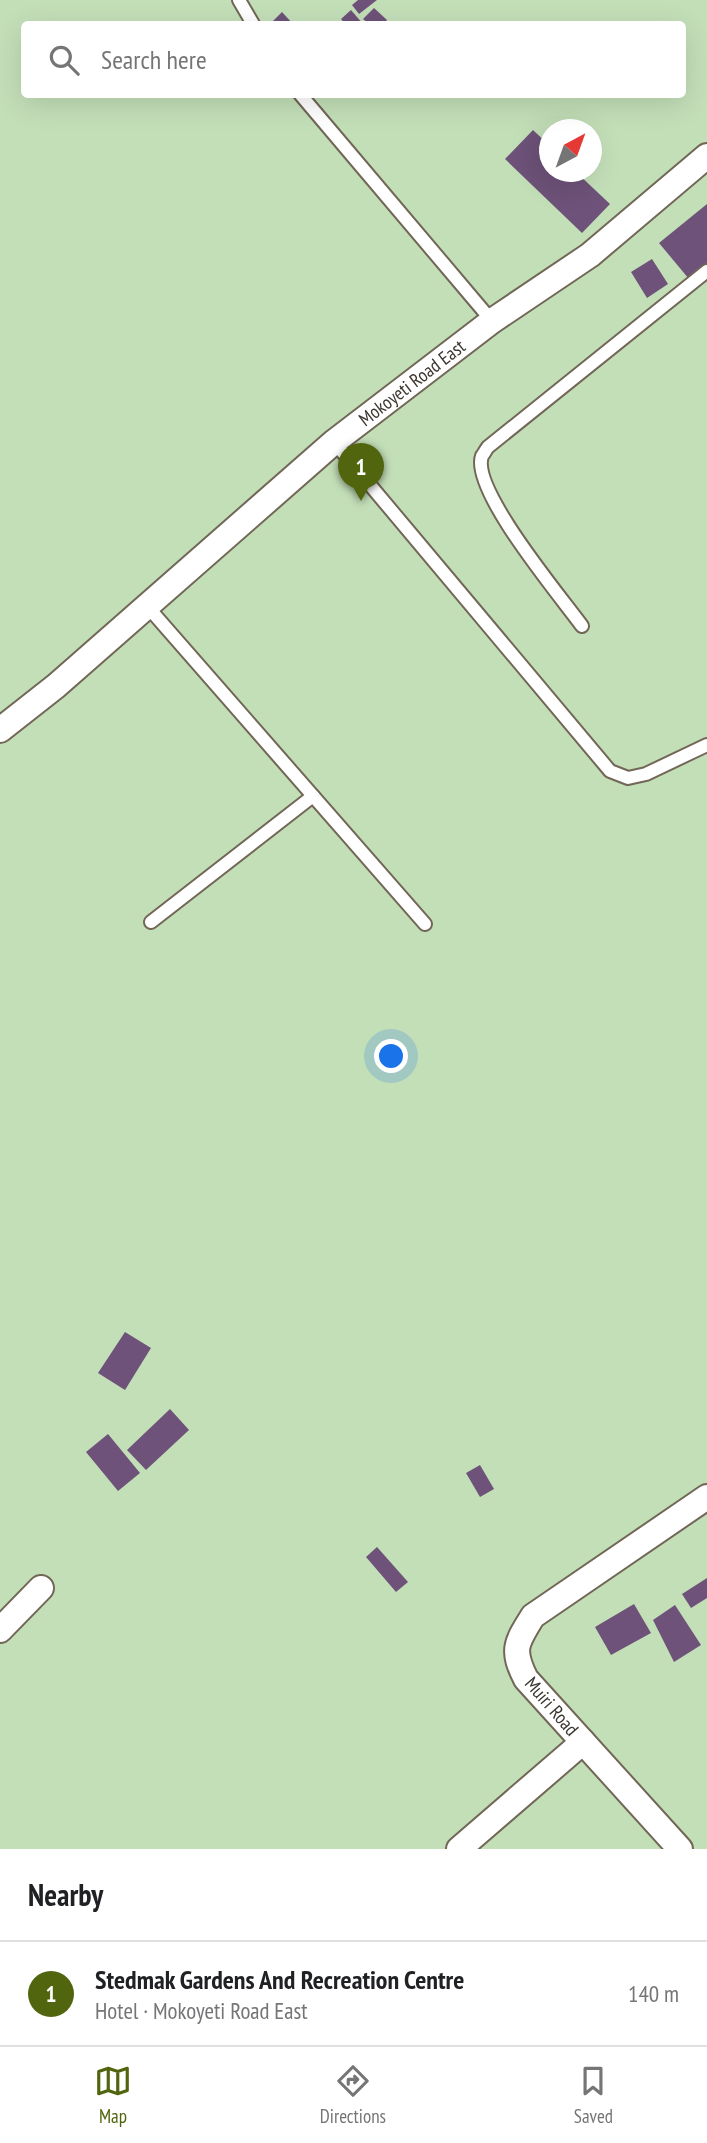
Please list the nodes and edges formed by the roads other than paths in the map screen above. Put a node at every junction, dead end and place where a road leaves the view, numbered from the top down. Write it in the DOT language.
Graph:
graph roads {
  1 [pos="239,0"];
  2 [pos="251,21"];
  3 [pos="303,98"];
  4 [pos="707,156"];
  5 [pos="707,271"];
  6 [pos="492,321"];
  7 [pos="334,442"];
  8 [pos="147,606"];
  9 [pos="582,626"];
  10 [pos="0,730"];
  11 [pos="707,745"];
  12 [pos="313,796"];
  13 [pos="151,922"];
  14 [pos="425,924"];
  15 [pos="707,1497"];
  16 [pos="41,1588"];
  17 [pos="0,1630"];
  18 [pos="583,1742"];
  19 [pos="459,1849"];
  20 [pos="680,1849"];
  1 -- 2 [label="lane"];
  3 -- 6 [label="lane"];
  4 -- 6 [label="street, Mokoyeti Road East"];
  5 -- 9 [label="lane"];
  6 -- 7 [label="street, Mokoyeti Road East"];
  7 -- 8 [label="street, Mokoyeti Road East"];
  7 -- 11 [label="lane"];
  8 -- 10 [label="street, Mokoyeti Road East"];
  8 -- 12 [label="lane"];
  12 -- 13 [label="lane"];
  12 -- 14 [label="lane"];
  15 -- 18 [label="street, Muiri Road"];
  16 -- 17 [label="street"];
  18 -- 19 [label="street"];
  18 -- 20 [label="street, Muiri Road"];
}
